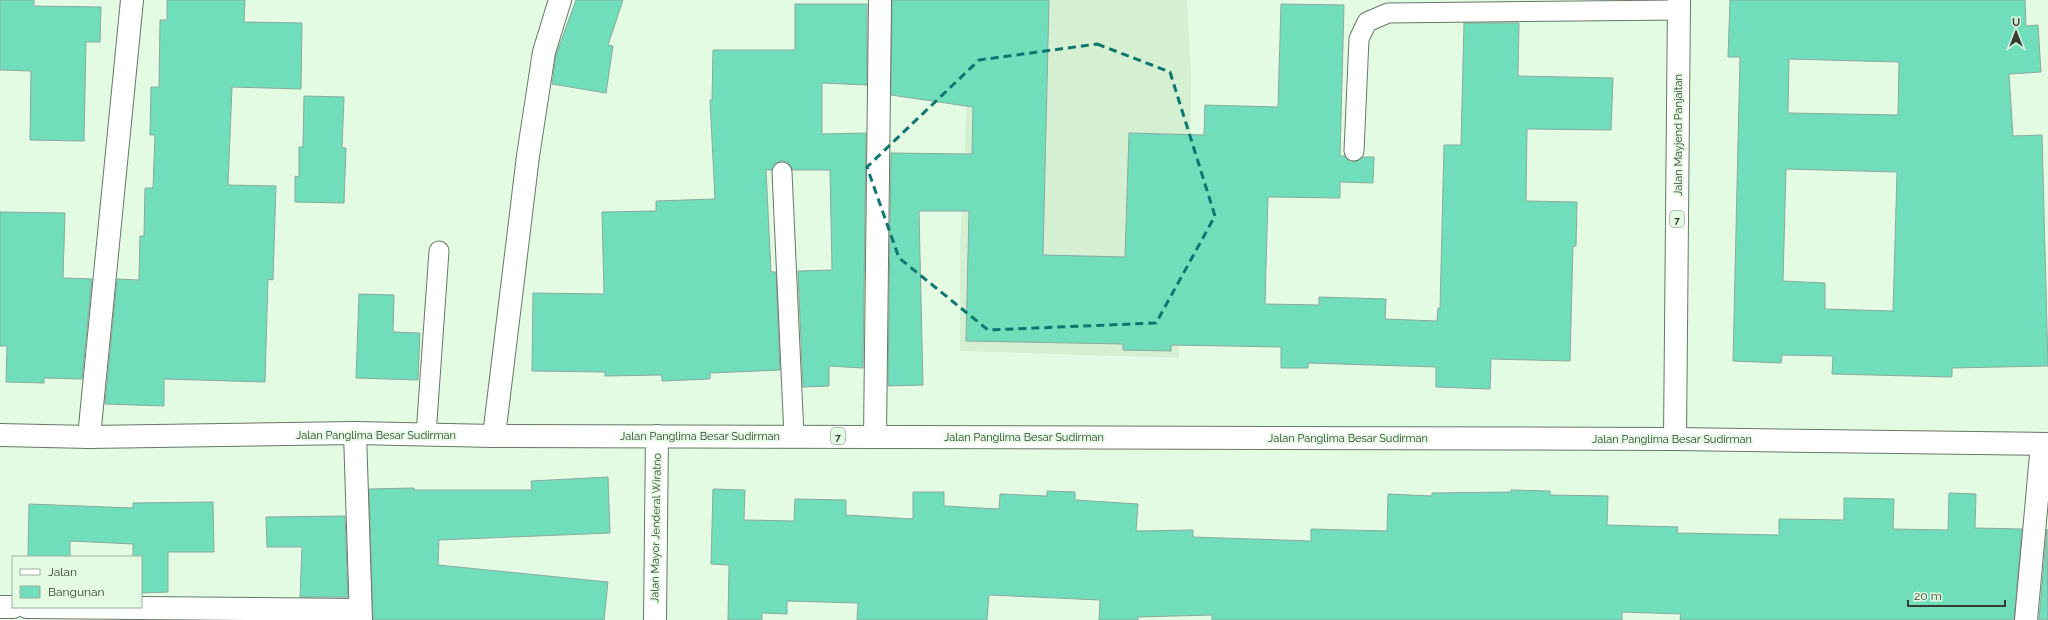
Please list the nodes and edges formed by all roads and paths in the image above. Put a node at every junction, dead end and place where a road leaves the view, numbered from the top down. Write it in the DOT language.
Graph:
graph roads {
  1 [pos="132,0"];
  2 [pos="560,0"];
  3 [pos="880,0"];
  4 [pos="1679,5"];
  5 [pos="1354,151"];
  6 [pos="782,172"];
  7 [pos="439,251"];
  8 [pos="355,433"];
  9 [pos="0,435"];
  10 [pos="426,435"];
  11 [pos="494,436"];
  12 [pos="657,436"];
  13 [pos="794,436"];
  14 [pos="89,437"];
  15 [pos="875,437"];
  16 [pos="1675,439"];
  17 [pos="2045,444"];
  18 [pos="0,607"];
  19 [pos="12,607"];
  20 [pos="69,608"];
  21 [pos="360,615"];
  22 [pos="655,620"];
  23 [pos="2026,620"];
  1 -- 14 [label="main road"];
  2 -- 11 [label="main road"];
  3 -- 15 [label="main road"];
  4 -- 5 [label="lane"];
  4 -- 16 [label="main road, Jalan Mayjend Panjaitan / 7"];
  6 -- 13 [label="lane"];
  7 -- 10 [label="lane"];
  8 -- 10 [label="main road, Jalan Panglima Besar Sudirman / 7"];
  8 -- 14 [label="main road, Jalan Panglima Besar Sudirman / 7"];
  8 -- 21 [label="main road"];
  9 -- 14 [label="main road, Jalan Panglima Besar Sudirman / 7"];
  10 -- 11 [label="main road, Jalan Panglima Besar Sudirman / 7"];
  11 -- 12 [label="main road, Jalan Panglima Besar Sudirman / 7"];
  12 -- 13 [label="main road, Jalan Panglima Besar Sudirman / 7"];
  12 -- 22 [label="main road, Jalan Mayor Jenderal Wiratno"];
  13 -- 15 [label="main road, Jalan Panglima Besar Sudirman / 7"];
  15 -- 16 [label="main road, Jalan Panglima Besar Sudirman / 7"];
  16 -- 17 [label="main road, Jalan Panglima Besar Sudirman"];
  17 -- 23 [label="main road"];
  18 -- 19 [label="main road"];
  20 -- 21 [label="main road"];
}
